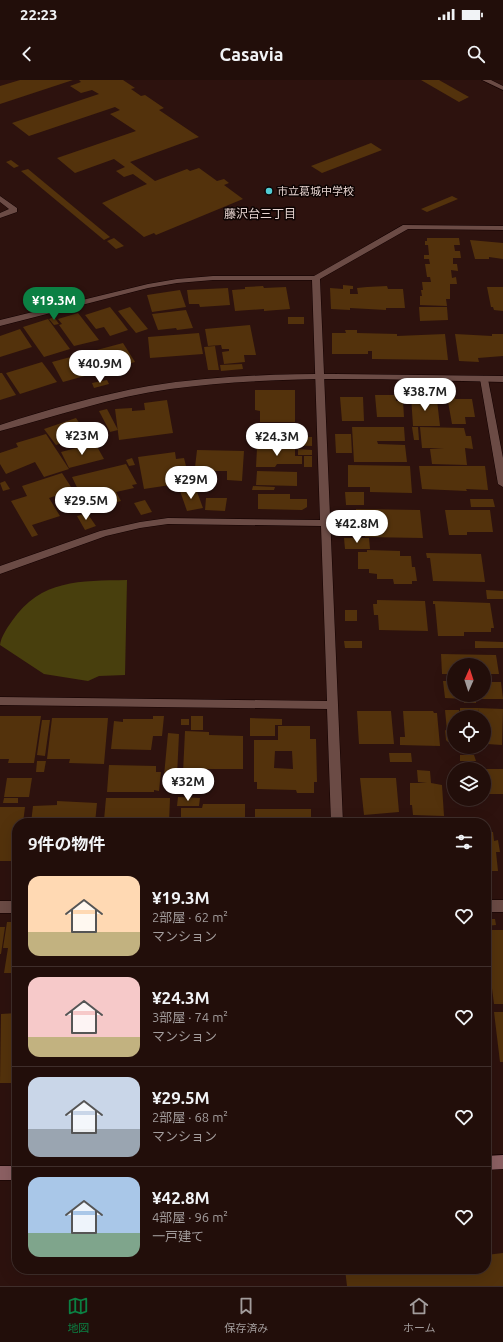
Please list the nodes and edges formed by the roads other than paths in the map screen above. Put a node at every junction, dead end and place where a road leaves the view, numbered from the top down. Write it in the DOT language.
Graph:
graph roads {
  1 [pos="485,80"];
  2 [pos="503,88"];
  3 [pos="0,198"];
  4 [pos="0,216"];
  5 [pos="503,228"];
  6 [pos="316,278"];
  7 [pos="0,323"];
  8 [pos="320,378"];
  9 [pos="484,379"];
  10 [pos="503,379"];
  11 [pos="0,428"];
  12 [pos="503,484"];
  13 [pos="326,523"];
  14 [pos="0,570"];
  15 [pos="0,701"];
  16 [pos="332,705"];
  17 [pos="337,818"];
  18 [pos="491,906"];
  19 [pos="503,906"];
  20 [pos="0,907"];
  21 [pos="12,907"];
  22 [pos="491,1162"];
  23 [pos="503,1162"];
  24 [pos="0,1173"];
  25 [pos="12,1173"];
  1 -- 2 [label="street"];
  3 -- 4 [label="street"];
  5 -- 6 [label="street"];
  6 -- 7 [label="street"];
  6 -- 8 [label="street"];
  8 -- 9 [label="street"];
  8 -- 11 [label="street"];
  8 -- 13 [label="street"];
  9 -- 10 [label="street"];
  9 -- 12 [label="street"];
  13 -- 14 [label="street"];
  13 -- 16 [label="street"];
  15 -- 16 [label="street"];
  16 -- 17 [label="street"];
  18 -- 19 [label="street"];
  20 -- 21 [label="street"];
  22 -- 23 [label="main road"];
  24 -- 25 [label="main road"];
}
